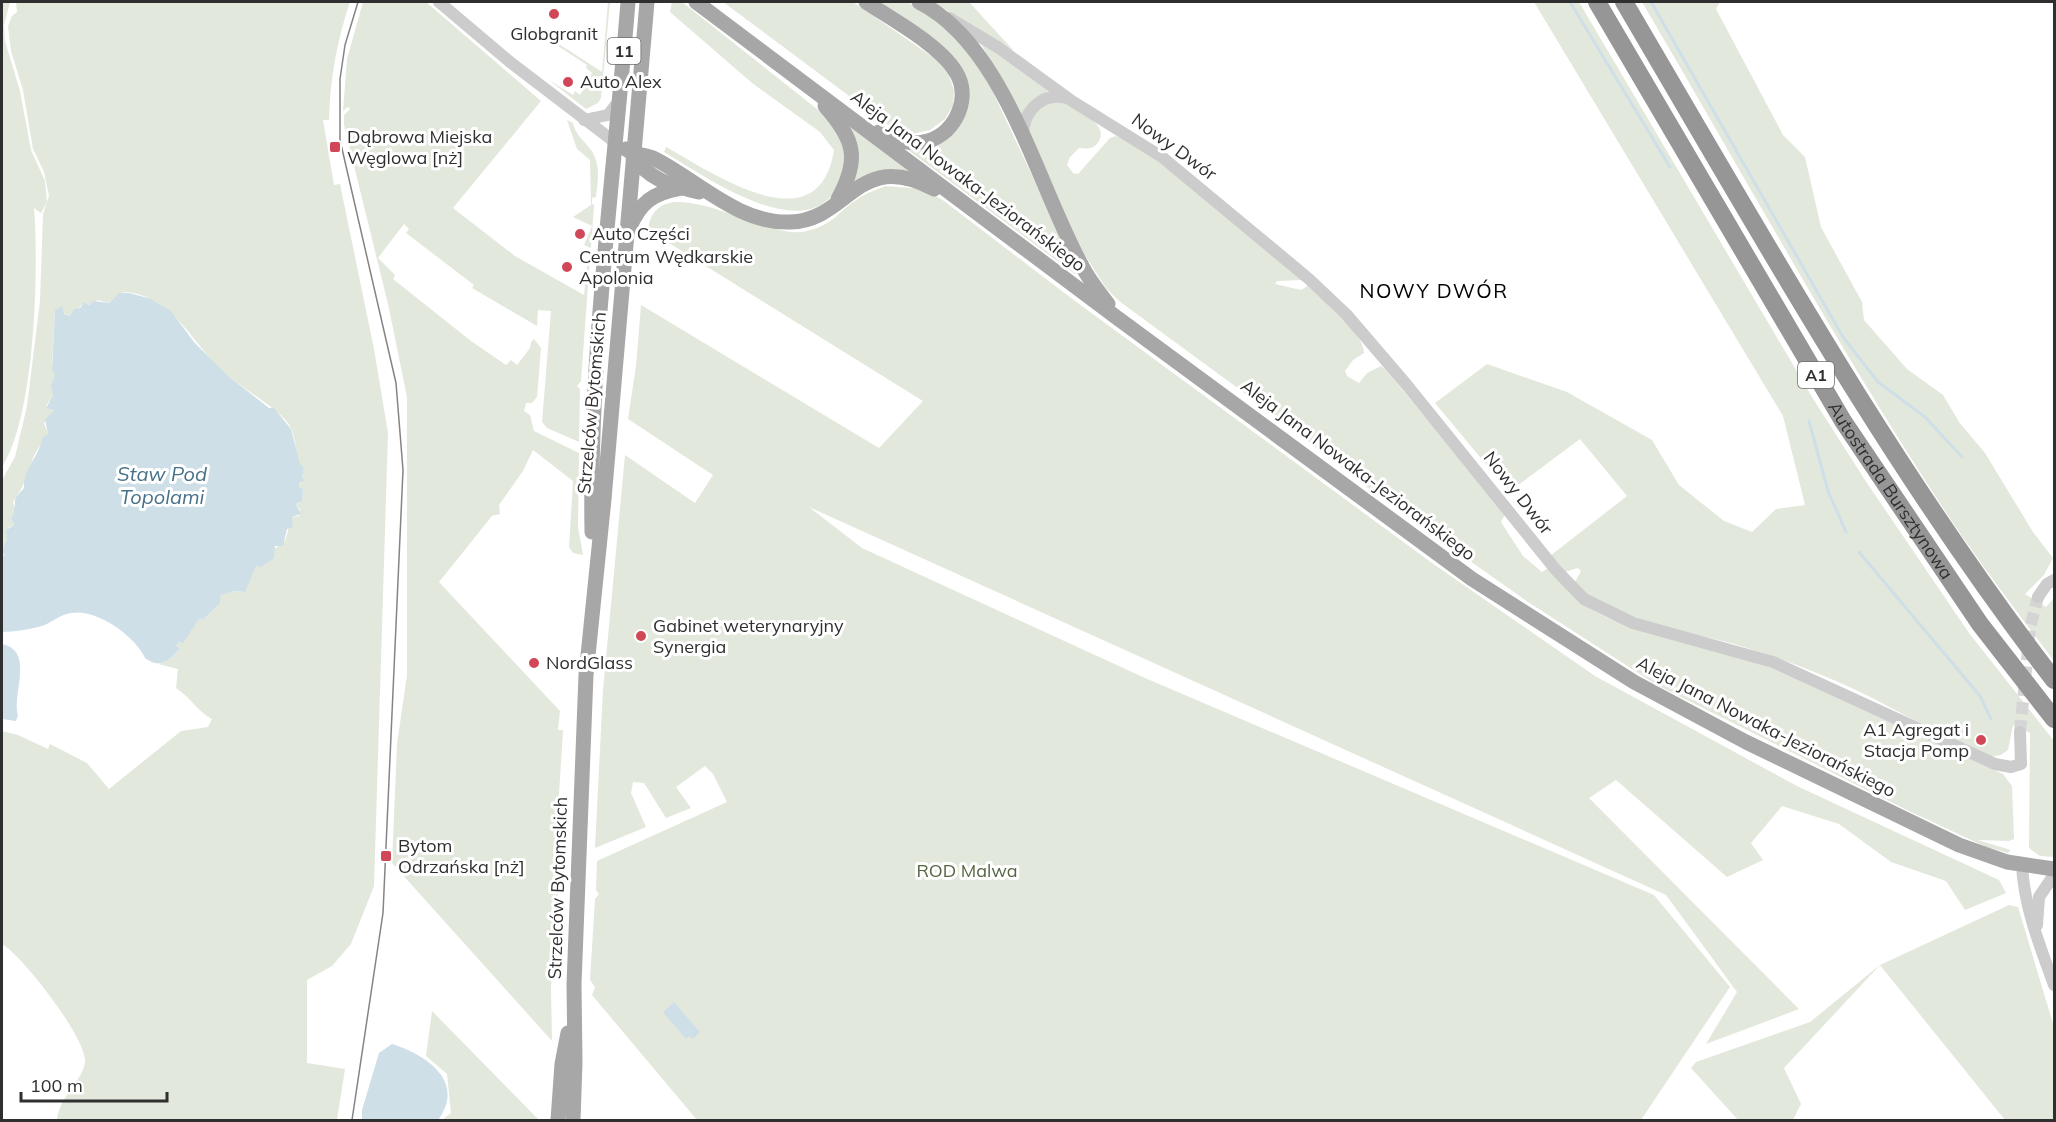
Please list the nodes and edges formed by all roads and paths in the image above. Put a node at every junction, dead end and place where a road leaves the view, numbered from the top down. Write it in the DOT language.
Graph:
graph roads {
  1 [pos="439,2"];
  2 [pos="628,2"];
  3 [pos="647,2"];
  4 [pos="696,2"];
  5 [pos="866,2"];
  6 [pos="919,2"];
  7 [pos="1597,2"];
  8 [pos="1624,2"];
  9 [pos="942,15"];
  10 [pos="809,87"];
  11 [pos="620,100"];
  12 [pos="1072,101"];
  13 [pos="638,108"];
  14 [pos="584,120"];
  15 [pos="855,122"];
  16 [pos="1023,138"];
  17 [pos="616,143"];
  18 [pos="633,154"];
  19 [pos="653,158"];
  20 [pos="681,188"];
  21 [pos="713,196"];
  22 [pos="836,202"];
  23 [pos="973,209"];
  24 [pos="624,240"];
  25 [pos="1116,317"];
  26 [pos="2055,580"];
  27 [pos="593,592"];
  28 [pos="2038,597"];
  29 [pos="2055,680"];
  30 [pos="2055,719"];
  31 [pos="2020,732"];
  32 [pos="2022,865"];
  33 [pos="2055,869"];
  34 [pos="2055,875"];
  35 [pos="2039,941"];
  36 [pos="2055,985"];
  37 [pos="574,1007"];
  38 [pos="558,1120"];
  39 [pos="573,1120"];
  1 -- 14 [label="street"];
  2 -- 11 [label="main road, Strzelców Bytomskich / 11"];
  3 -- 13 [label="main road, Strzelców Bytomskich / 11"];
  4 -- 10 [label="main road, Aleja Jana Nowaka-Jeziorańskiego"];
  5 -- 15 [label="main road"];
  6 -- 9 [label="main road"];
  7 -- 30 [label="highway, Autostrada Bursztynowa / A1"];
  8 -- 29 [label="highway, Autostrada Bursztynowa / A1"];
  9 -- 12 [label="street, Nowy Dwór"];
  9 -- 16 [label="main road"];
  10 -- 15 [label="main road, Aleja Jana Nowaka-Jeziorańskiego"];
  10 -- 22 [label="main road"];
  11 -- 14 [label="street"];
  11 -- 17 [label="main road, Strzelców Bytomskich / 11"];
  12 -- 16 [label="street"];
  12 -- 31 [label="street, Nowy Dwór"];
  13 -- 18 [label="main road, Strzelców Bytomskich / 11"];
  13 -- 19 [label="main road"];
  14 -- 17 [label="street"];
  15 -- 23 [label="main road, Aleja Jana Nowaka-Jeziorańskiego"];
  16 -- 25 [label="main road"];
  17 -- 18 [label="main road"];
  17 -- 27 [label="main road, Strzelców Bytomskich / 11"];
  18 -- 19 [label="main road"];
  18 -- 20 [label="main road"];
  18 -- 24 [label="main road, Strzelców Bytomskich / 11"];
  19 -- 21 [label="main road"];
  20 -- 21 [label="main road"];
  20 -- 24 [label="main road"];
  21 -- 22 [label="main road"];
  22 -- 23 [label="main road"];
  23 -- 25 [label="main road, Aleja Jana Nowaka-Jeziorańskiego"];
  24 -- 27 [label="main road, Strzelców Bytomskich / 11"];
  25 -- 32 [label="main road, Aleja Jana Nowaka-Jeziorańskiego"];
  26 -- 28 [label="street"];
  27 -- 37 [label="main road, Strzelców Bytomskich / 11"];
  32 -- 33 [label="main road, Aleja Jana Nowaka-Jeziorańskiego"];
  32 -- 35 [label="street"];
  34 -- 35 [label="street"];
  35 -- 36 [label="street"];
  37 -- 38 [label="main road, Strzelców Bytomskich / 11"];
  37 -- 39 [label="main road, Strzelców Bytomskich / 11"];
}
